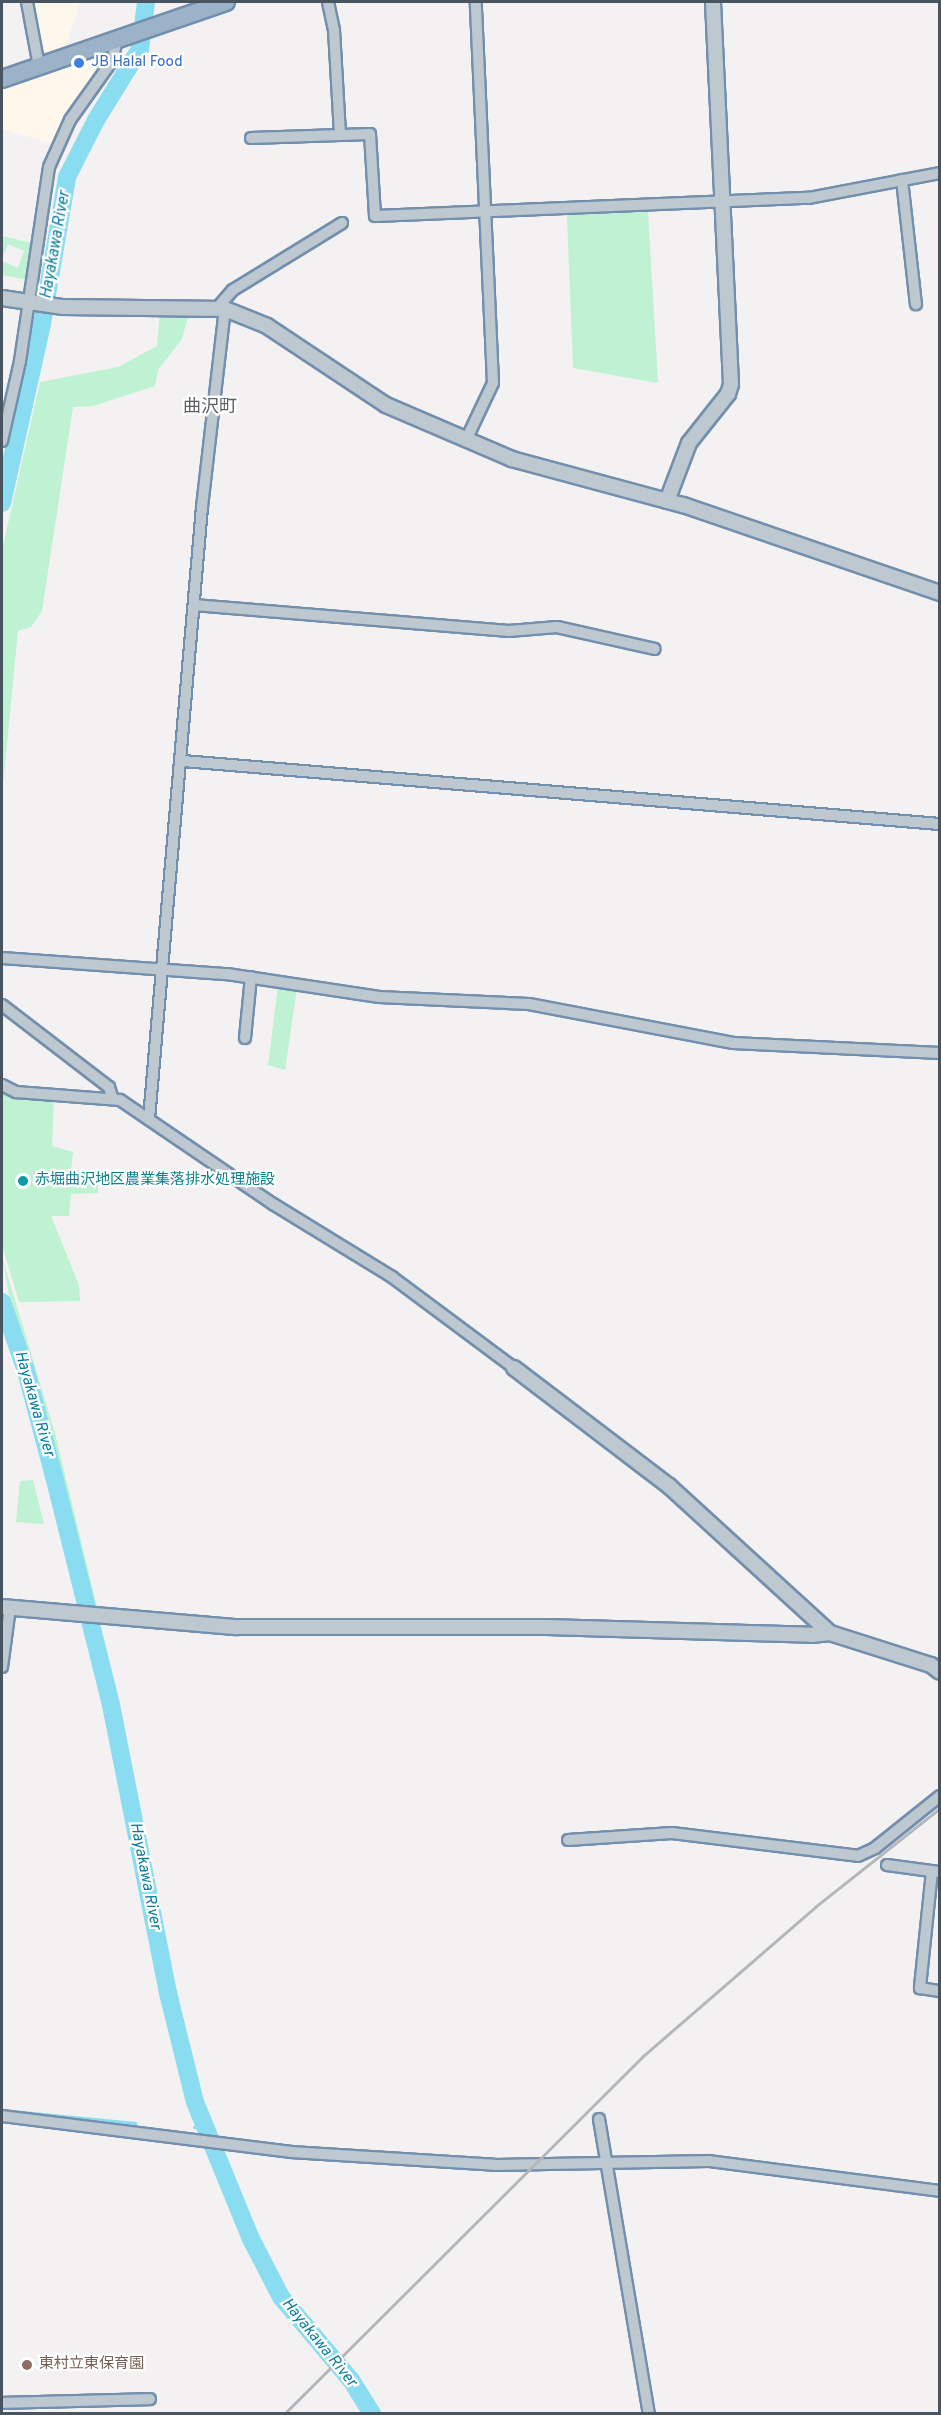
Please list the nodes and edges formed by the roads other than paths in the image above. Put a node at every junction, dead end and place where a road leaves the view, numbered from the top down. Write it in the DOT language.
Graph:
graph roads {
  1 [pos="27,2"];
  2 [pos="226,2"];
  3 [pos="328,2"];
  4 [pos="476,2"];
  5 [pos="713,2"];
  6 [pos="120,38"];
  7 [pos="39,66"];
  8 [pos="2,79"];
  9 [pos="340,134"];
  10 [pos="251,138"];
  11 [pos="939,173"];
  12 [pos="902,180"];
  13 [pos="723,204"];
  14 [pos="485,213"];
  15 [pos="342,223"];
  16 [pos="2,298"];
  17 [pos="30,303"];
  18 [pos="916,304"];
  19 [pos="222,308"];
  20 [pos="6,401"];
  21 [pos="466,440"];
  22 [pos="2,441"];
  23 [pos="667,501"];
  24 [pos="939,593"];
  25 [pos="194,605"];
  26 [pos="655,650"];
  27 [pos="183,761"];
  28 [pos="939,824"];
  29 [pos="2,958"];
  30 [pos="164,971"];
  31 [pos="251,977"];
  32 [pos="2,1005"];
  33 [pos="245,1038"];
  34 [pos="939,1053"];
  35 [pos="2,1085"];
  36 [pos="112,1097"];
  37 [pos="149,1119"];
  38 [pos="514,1368"];
  39 [pos="6,1607"];
  40 [pos="830,1633"];
  41 [pos="2,1667"];
  42 [pos="939,1671"];
  43 [pos="939,1796"];
  44 [pos="568,1840"];
  45 [pos="887,1865"];
  46 [pos="936,1871"];
  47 [pos="939,1991"];
  48 [pos="2,2116"];
  49 [pos="599,2119"];
  50 [pos="606,2165"];
  51 [pos="939,2191"];
  52 [pos="150,2399"];
  53 [pos="2,2403"];
  54 [pos="649,2414"];
  1 -- 7 [label="street"];
  2 -- 6 [label="highway"];
  3 -- 9 [label="street"];
  4 -- 14 [label="street"];
  5 -- 13 [label="street"];
  6 -- 7 [label="highway"];
  6 -- 17 [label="street"];
  7 -- 8 [label="highway"];
  9 -- 10 [label="street"];
  9 -- 14 [label="street"];
  11 -- 12 [label="street"];
  12 -- 13 [label="street"];
  12 -- 18 [label="street"];
  13 -- 14 [label="street"];
  13 -- 23 [label="street"];
  14 -- 21 [label="street"];
  15 -- 19 [label="street"];
  16 -- 17 [label="street"];
  17 -- 19 [label="street"];
  17 -- 20 [label="street"];
  19 -- 21 [label="street"];
  19 -- 25 [label="street"];
  20 -- 22 [label="street"];
  21 -- 23 [label="street"];
  23 -- 24 [label="street"];
  25 -- 26 [label="street"];
  25 -- 27 [label="street"];
  27 -- 28 [label="street"];
  27 -- 30 [label="street"];
  29 -- 30 [label="street"];
  30 -- 31 [label="street"];
  30 -- 37 [label="street"];
  31 -- 33 [label="street"];
  31 -- 34 [label="street"];
  32 -- 36 [label="street"];
  35 -- 36 [label="street"];
  36 -- 37 [label="street"];
  37 -- 38 [label="street"];
  38 -- 40 [label="street"];
  39 -- 40 [label="street"];
  39 -- 41 [label="street"];
  40 -- 42 [label="street"];
  43 -- 44 [label="street"];
  45 -- 46 [label="street"];
  46 -- 47 [label="street"];
  48 -- 50 [label="street"];
  49 -- 50 [label="street"];
  50 -- 51 [label="street"];
  50 -- 54 [label="street"];
  52 -- 53 [label="street"];
}
